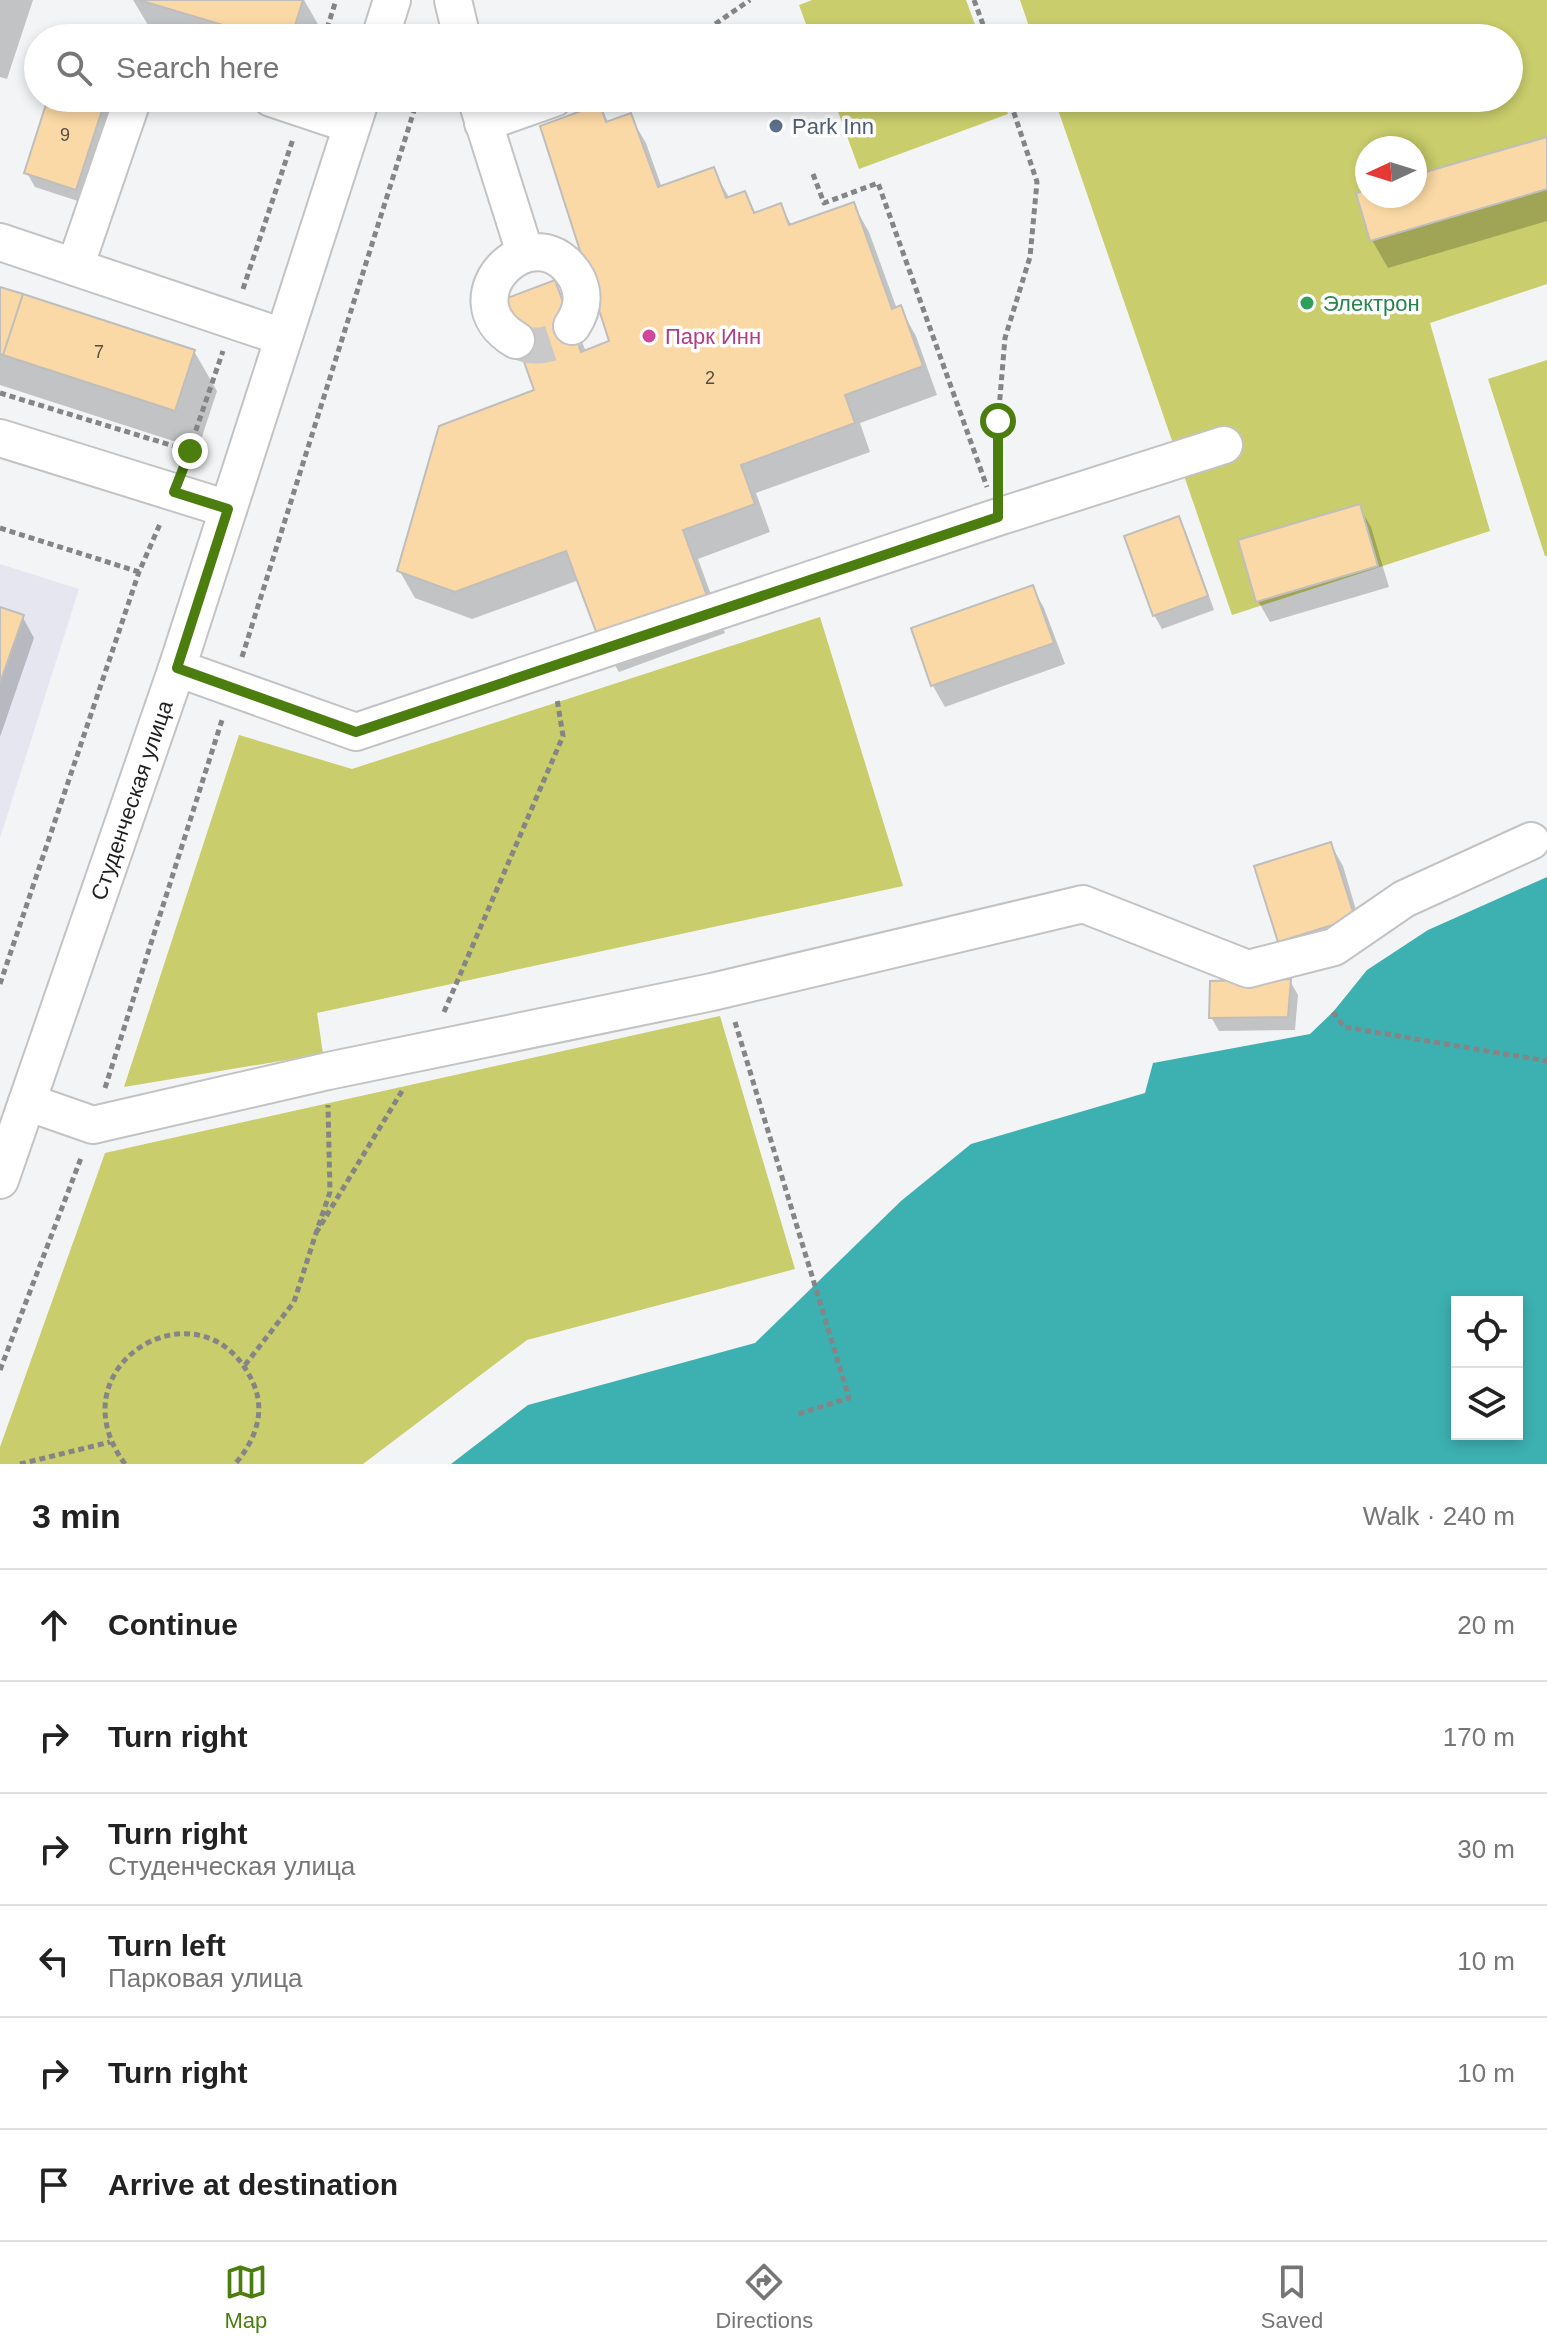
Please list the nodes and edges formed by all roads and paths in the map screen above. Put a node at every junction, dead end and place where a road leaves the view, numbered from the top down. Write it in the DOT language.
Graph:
graph roads {
  1 [pos="336,0"];
  2 [pos="392,0"];
  3 [pos="453,0"];
  4 [pos="750,0"];
  5 [pos="974,0"];
  6 [pos="328,24"];
  7 [pos="384,24"];
  8 [pos="459,24"];
  9 [pos="715,24"];
  10 [pos="983,24"];
  11 [pos="128,112"];
  12 [pos="285,112"];
  13 [pos="356,112"];
  14 [pos="414,112"];
  15 [pos="480,112"];
  16 [pos="1014,112"];
  17 [pos="813,174"];
  18 [pos="0,242"];
  19 [pos="525,253"];
  20 [pos="75,267"];
  21 [pos="233,320"];
  22 [pos="572,326"];
  23 [pos="283,337"];
  24 [pos="516,340"];
  25 [pos="0,393"];
  26 [pos="0,438"];
  27 [pos="1224,445"];
  28 [pos="190,451"];
  29 [pos="174,492"];
  30 [pos="228,509"];
  31 [pos="998,517"];
  32 [pos="0,528"];
  33 [pos="139,572"];
  34 [pos="551,666"];
  35 [pos="177,668"];
  36 [pos="232,688"];
  37 [pos="1531,841"];
  38 [pos="0,984"];
  39 [pos="725,988"];
  40 [pos="1333,1012"];
  41 [pos="427,1050"];
  42 [pos="1547,1061"];
  43 [pos="328,1071"];
  44 [pos="27,1102"];
  45 [pos="93,1125"];
  46 [pos="0,1180"];
  47 [pos="316,1233"];
  48 [pos="245,1365"];
  49 [pos="0,1370"];
  50 [pos="798,1414"];
  51 [pos="110,1442"];
  52 [pos="20,1464"];
  53 [pos="125,1464"];
  54 [pos="235,1464"];
  1 -- 6 [label="path"];
  2 -- 7 [label="street"];
  3 -- 8 [label="street"];
  4 -- 9 [label="path"];
  5 -- 10 [label="path"];
  11 -- 20 [label="street"];
  12 -- 21 [label="path"];
  13 -- 23 [label="street, Студенческая улица"];
  14 -- 36 [label="path"];
  15 -- 19 [label="street"];
  16 -- 31 [label="path"];
  17 -- 31 [label="path"];
  18 -- 20 [label="street"];
  19 -- 22 [label="street"];
  19 -- 24 [label="street"];
  20 -- 21 [label="street"];
  21 -- 23 [label="street"];
  21 -- 28 [label="path"];
  23 -- 30 [label="street, Студенческая улица"];
  25 -- 28 [label="path"];
  26 -- 29 [label="street"];
  27 -- 31 [label="street"];
  28 -- 29 [label="path"];
  29 -- 30 [label="street"];
  29 -- 33 [label="path"];
  30 -- 35 [label="street, Студенческая улица"];
  31 -- 34 [label="street"];
  32 -- 33 [label="path"];
  33 -- 38 [label="path"];
  34 -- 36 [label="street"];
  34 -- 41 [label="path"];
  35 -- 36 [label="street"];
  35 -- 44 [label="street, Студенческая улица"];
  36 -- 45 [label="path"];
  37 -- 39 [label="street"];
  39 -- 41 [label="street"];
  39 -- 50 [label="path"];
  40 -- 42 [label="path"];
  41 -- 43 [label="street"];
  41 -- 47 [label="path"];
  43 -- 45 [label="street"];
  43 -- 47 [label="path"];
  44 -- 45 [label="street"];
  44 -- 46 [label="street, Студенческая улица"];
  45 -- 49 [label="path"];
  47 -- 48 [label="path"];
  48 -- 51 [label="path"];
  48 -- 54 [label="path"];
  51 -- 52 [label="path"];
  51 -- 53 [label="path"];
}
